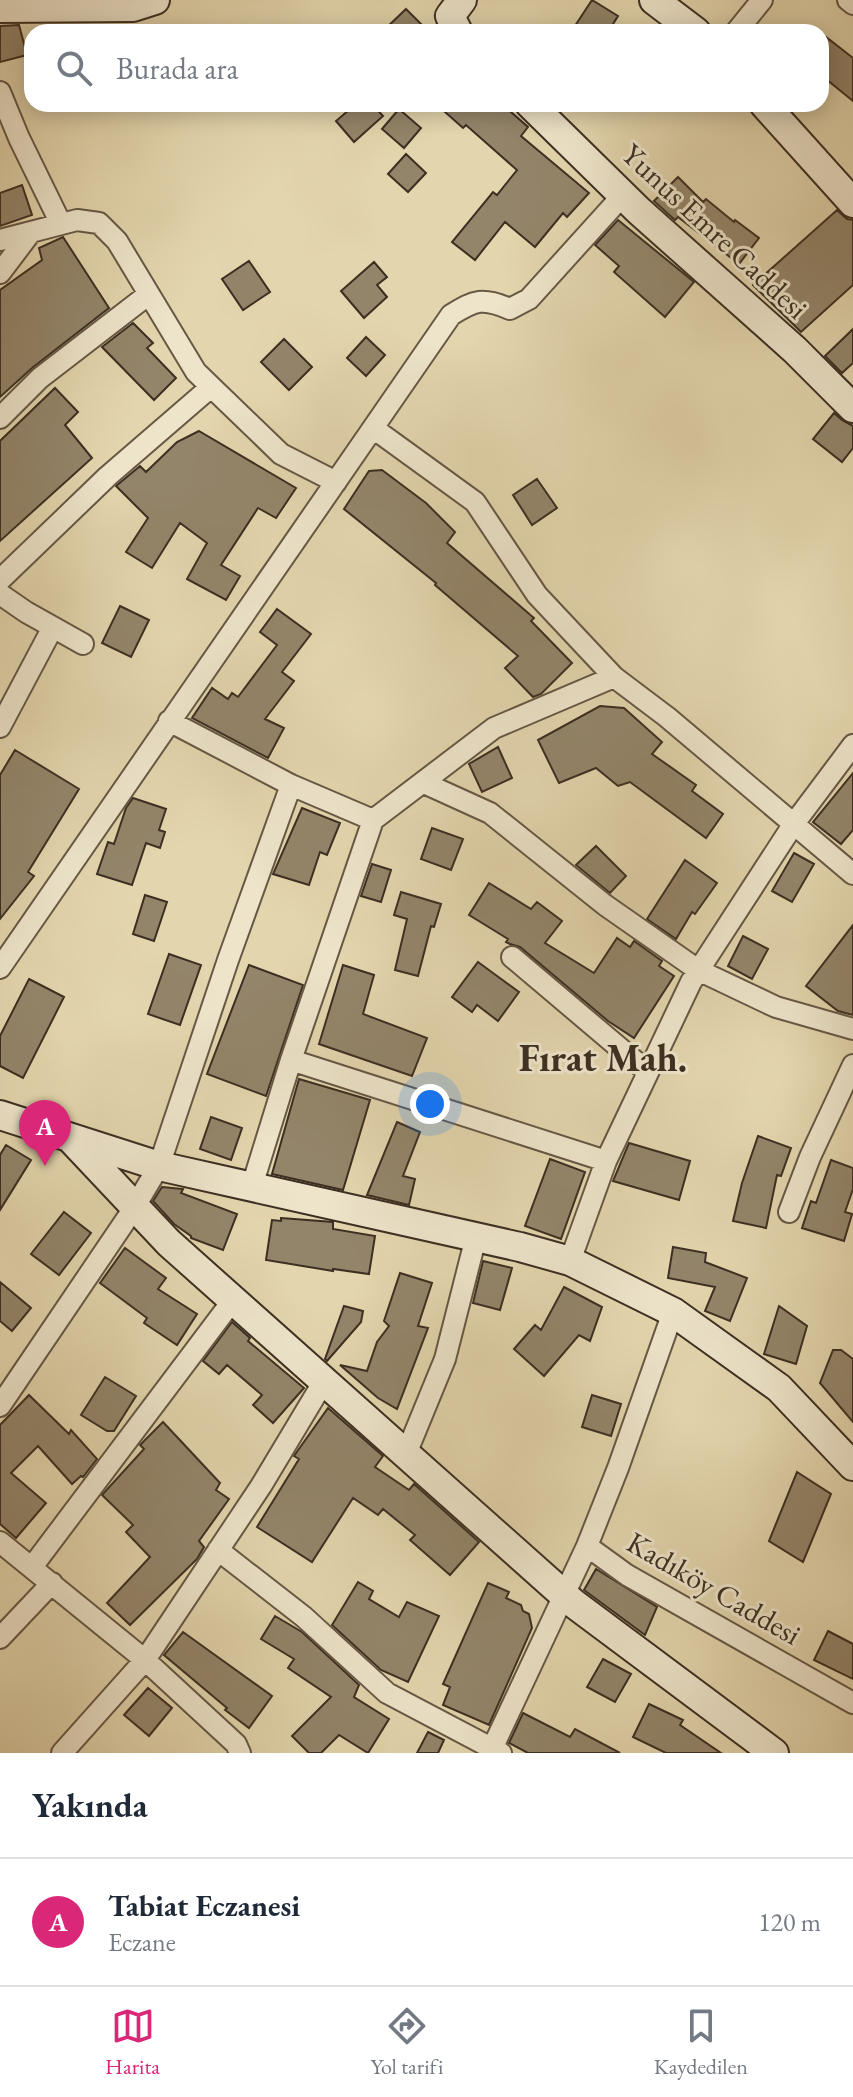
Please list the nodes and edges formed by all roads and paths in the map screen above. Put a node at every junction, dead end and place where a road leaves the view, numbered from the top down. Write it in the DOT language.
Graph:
graph roads {
  1 [pos="155,0"];
  2 [pos="462,0"];
  3 [pos="654,0"];
  4 [pos="762,0"];
  5 [pos="848,0"];
  6 [pos="853,4"];
  7 [pos="0,8"];
  8 [pos="454,24"];
  9 [pos="686,24"];
  10 [pos="742,24"];
  11 [pos="0,92"];
  12 [pos="538,112"];
  13 [pos="771,112"];
  14 [pos="623,195"];
  15 [pos="853,203"];
  16 [pos="61,224"];
  17 [pos="31,232"];
  18 [pos="0,240"];
  19 [pos="0,273"];
  20 [pos="149,294"];
  21 [pos="211,387"];
  22 [pos="853,408"];
  23 [pos="0,418"];
  24 [pos="373,428"];
  25 [pos="336,482"];
  26 [pos="0,580"];
  27 [pos="0,594"];
  28 [pos="53,627"];
  29 [pos="83,644"];
  30 [pos="614,677"];
  31 [pos="169,721"];
  32 [pos="0,727"];
  33 [pos="853,745"];
  34 [pos="424,783"];
  35 [pos="291,785"];
  36 [pos="373,820"];
  37 [pos="793,825"];
  38 [pos="853,874"];
  39 [pos="512,957"];
  40 [pos="0,968"];
  41 [pos="698,970"];
  42 [pos="853,1029"];
  43 [pos="291,1060"];
  44 [pos="853,1065"];
  45 [pos="648,1072"];
  46 [pos="0,1115"];
  47 [pos="68,1136"];
  48 [pos="606,1161"];
  49 [pos="159,1166"];
  50 [pos="252,1186"];
  51 [pos="134,1208"];
  52 [pos="789,1212"];
  53 [pos="476,1237"];
  54 [pos="570,1261"];
  55 [pos="233,1300"];
  56 [pos="673,1312"];
  57 [pos="324,1381"];
  58 [pos="0,1406"];
  59 [pos="406,1454"];
  60 [pos="853,1466"];
  61 [pos="0,1542"];
  62 [pos="587,1546"];
  63 [pos="218,1550"];
  64 [pos="32,1567"];
  65 [pos="52,1583"];
  66 [pos="563,1595"];
  67 [pos="0,1638"];
  68 [pos="145,1660"];
  69 [pos="853,1703"];
  70 [pos="495,1751"];
  71 [pos="62,1753"];
  72 [pos="240,1753"];
  73 [pos="774,1753"];
  1 -- 7 [label="street"];
  2 -- 8 [label="street"];
  3 -- 9 [label="street"];
  4 -- 10 [label="street"];
  5 -- 6 [label="street"];
  11 -- 16 [label="street"];
  12 -- 14 [label="street, Yunus Emre Caddesi"];
  13 -- 15 [label="street"];
  14 -- 22 [label="street, Yunus Emre Caddesi"];
  14 -- 24 [label="street"];
  16 -- 17 [label="street"];
  16 -- 20 [label="street"];
  17 -- 18 [label="street"];
  17 -- 19 [label="street"];
  20 -- 21 [label="street"];
  20 -- 23 [label="street"];
  21 -- 25 [label="street"];
  21 -- 26 [label="street"];
  24 -- 25 [label="street"];
  24 -- 30 [label="street"];
  25 -- 31 [label="street"];
  27 -- 28 [label="street"];
  28 -- 29 [label="street"];
  28 -- 32 [label="street"];
  30 -- 34 [label="street"];
  30 -- 37 [label="street"];
  31 -- 35 [label="street"];
  31 -- 40 [label="street"];
  33 -- 37 [label="street"];
  34 -- 36 [label="street"];
  34 -- 41 [label="street"];
  35 -- 36 [label="street"];
  35 -- 49 [label="street"];
  36 -- 43 [label="street"];
  37 -- 38 [label="street"];
  37 -- 41 [label="street"];
  39 -- 45 [label="street"];
  41 -- 42 [label="street"];
  41 -- 45 [label="street"];
  43 -- 48 [label="street"];
  43 -- 50 [label="street"];
  44 -- 52 [label="street"];
  45 -- 48 [label="street"];
  46 -- 47 [label="street"];
  47 -- 49 [label="street"];
  47 -- 51 [label="street"];
  48 -- 54 [label="street"];
  49 -- 50 [label="street"];
  49 -- 51 [label="street"];
  50 -- 53 [label="street"];
  51 -- 55 [label="street"];
  51 -- 58 [label="street"];
  53 -- 54 [label="street"];
  53 -- 59 [label="street"];
  54 -- 56 [label="street"];
  55 -- 57 [label="street"];
  55 -- 64 [label="street"];
  56 -- 60 [label="street"];
  56 -- 62 [label="street"];
  57 -- 59 [label="street"];
  57 -- 63 [label="street"];
  59 -- 66 [label="street"];
  61 -- 64 [label="street"];
  62 -- 66 [label="street"];
  62 -- 69 [label="street, Kadıköy Caddesi"];
  63 -- 68 [label="street"];
  63 -- 70 [label="street"];
  64 -- 65 [label="street"];
  65 -- 67 [label="street"];
  65 -- 68 [label="street"];
  66 -- 70 [label="street"];
  66 -- 73 [label="street"];
  68 -- 71 [label="street"];
  68 -- 72 [label="street"];
}
